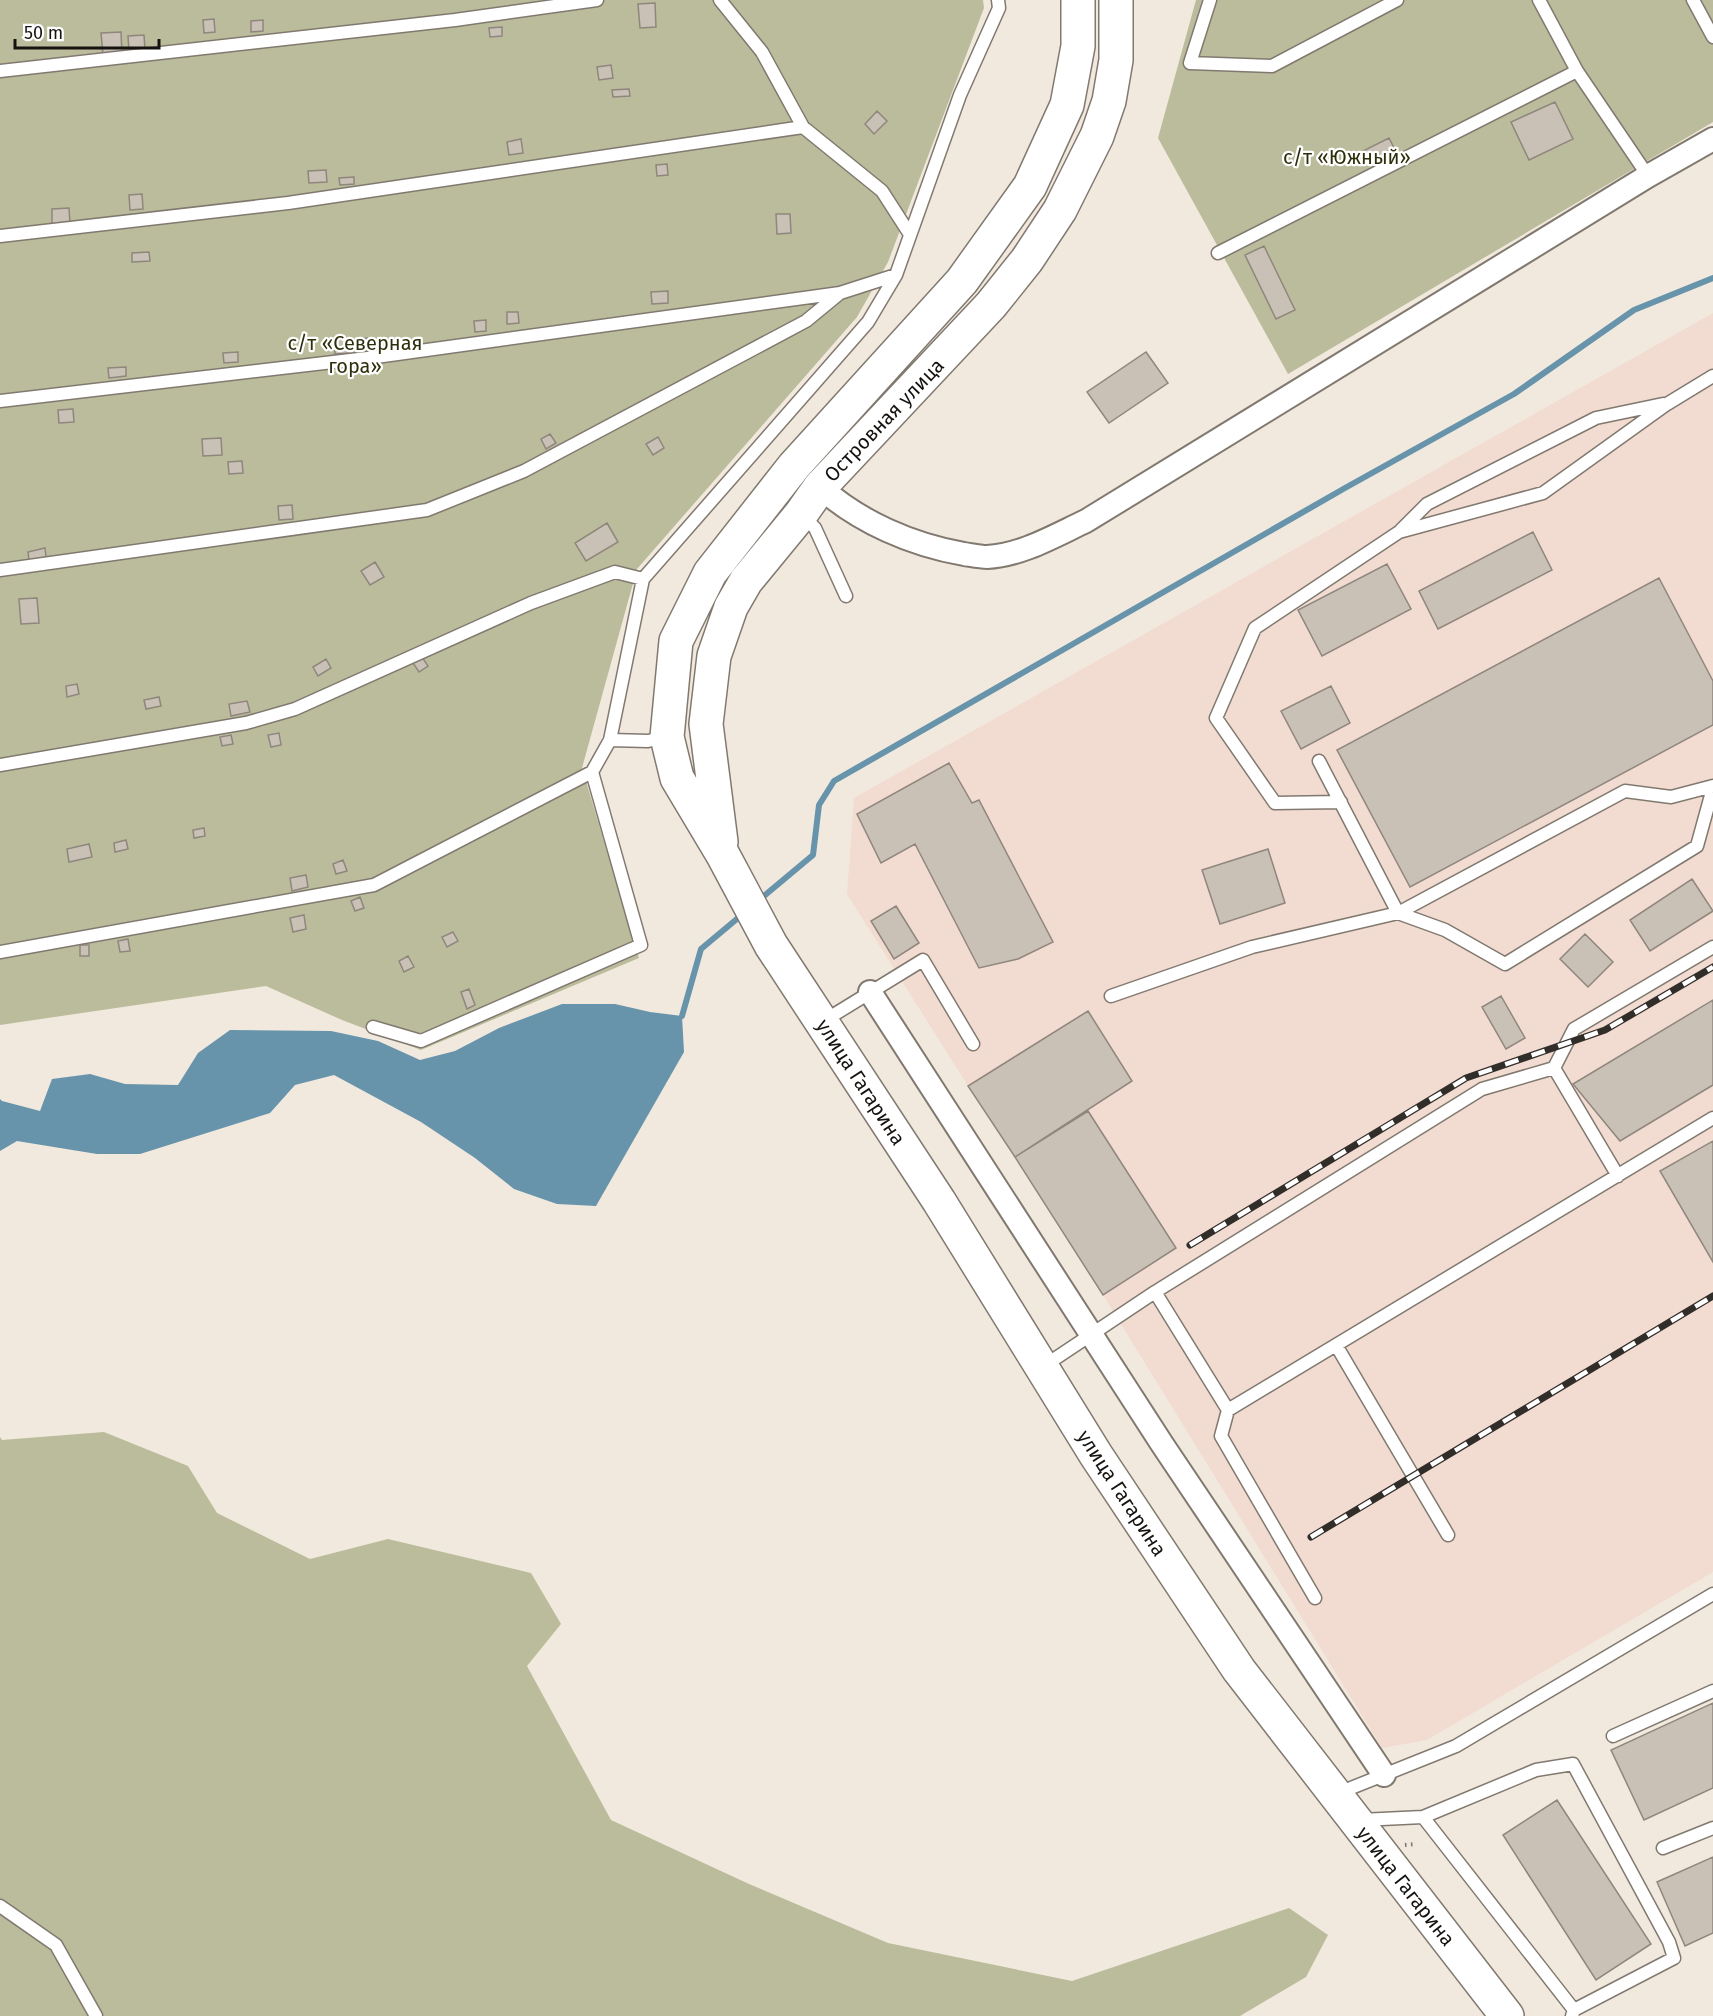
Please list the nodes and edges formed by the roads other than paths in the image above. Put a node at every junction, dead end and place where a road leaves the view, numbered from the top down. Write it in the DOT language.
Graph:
graph roads {
  1 [pos="597,0"];
  2 [pos="720,0"];
  3 [pos="998,0"];
  4 [pos="1078,0"];
  5 [pos="1116,0"];
  6 [pos="1210,0"];
  7 [pos="1397,0"];
  8 [pos="1539,0"];
  9 [pos="1692,0"];
  10 [pos="1713,37"];
  11 [pos="0,71"];
  12 [pos="1577,71"];
  13 [pos="803,127"];
  14 [pos="1713,139"];
  15 [pos="1648,176"];
  16 [pos="909,233"];
  17 [pos="0,236"];
  18 [pos="1218,253"];
  19 [pos="896,275"];
  20 [pos="840,293"];
  21 [pos="1713,376"];
  22 [pos="0,401"];
  23 [pos="1667,404"];
  24 [pos="820,488"];
  25 [pos="801,514"];
  26 [pos="1399,532"];
  27 [pos="0,570"];
  28 [pos="643,579"];
  29 [pos="846,596"];
  30 [pos="667,737"];
  31 [pos="610,740"];
  32 [pos="1319,761"];
  33 [pos="0,765"];
  34 [pos="592,772"];
  35 [pos="1713,787"];
  36 [pos="1341,802"];
  37 [pos="723,855"];
  38 [pos="1398,913"];
  39 [pos="1713,947"];
  40 [pos="0,952"];
  41 [pos="870,992"];
  42 [pos="1111,996"];
  43 [pos="821,1022"];
  44 [pos="373,1027"];
  45 [pos="973,1044"];
  46 [pos="1554,1068"];
  47 [pos="1713,1118"];
  48 [pos="1618,1176"];
  49 [pos="1155,1292"];
  50 [pos="1091,1335"];
  51 [pos="1336,1345"];
  52 [pos="1042,1368"];
  53 [pos="1228,1410"];
  54 [pos="1448,1535"];
  55 [pos="1713,1594"];
  56 [pos="1315,1598"];
  57 [pos="1713,1691"];
  58 [pos="1613,1736"];
  59 [pos="1384,1775"];
  60 [pos="1335,1794"];
  61 [pos="1424,1817"];
  62 [pos="1355,1820"];
  63 [pos="1713,1828"];
  64 [pos="1663,1848"];
  65 [pos="0,1906"];
  66 [pos="1573,2013"];
  67 [pos="96,2016"];
  68 [pos="1507,2016"];
  1 -- 11 [label="lane"];
  2 -- 13 [label="lane"];
  3 -- 16 [label="lane"];
  4 -- 30 [label="main road, Островная улица"];
  5 -- 24 [label="main road, Островная улица"];
  6 -- 7 [label="lane"];
  8 -- 12 [label="lane"];
  9 -- 10 [label="lane"];
  12 -- 15 [label="lane"];
  12 -- 18 [label="lane"];
  13 -- 16 [label="lane"];
  13 -- 17 [label="lane"];
  14 -- 15 [label="street"];
  15 -- 24 [label="street"];
  16 -- 19 [label="lane"];
  19 -- 20 [label="lane"];
  19 -- 28 [label="lane"];
  20 -- 22 [label="lane"];
  20 -- 27 [label="lane"];
  21 -- 23 [label="lane"];
  23 -- 26 [label="lane"];
  23 -- 26 [label="lane"];
  24 -- 25 [label="main road, Островная улица"];
  25 -- 29 [label="lane"];
  25 -- 37 [label="main road, Островная улица"];
  26 -- 36 [label="lane"];
  28 -- 31 [label="lane"];
  28 -- 33 [label="lane"];
  30 -- 31 [label="lane"];
  30 -- 37 [label="main road, Островная улица"];
  31 -- 34 [label="lane"];
  32 -- 36 [label="lane"];
  34 -- 40 [label="lane"];
  34 -- 44 [label="lane"];
  35 -- 38 [label="lane"];
  35 -- 38 [label="lane"];
  36 -- 38 [label="lane"];
  37 -- 43 [label="main road, улица Гагарина"];
  38 -- 42 [label="lane"];
  39 -- 46 [label="lane"];
  41 -- 43 [label="lane"];
  41 -- 45 [label="lane"];
  41 -- 50 [label="street"];
  43 -- 52 [label="main road, улица Гагарина"];
  46 -- 48 [label="lane"];
  46 -- 49 [label="lane"];
  47 -- 48 [label="lane"];
  48 -- 51 [label="lane"];
  49 -- 50 [label="lane"];
  49 -- 53 [label="lane"];
  50 -- 52 [label="lane"];
  50 -- 59 [label="street"];
  51 -- 53 [label="lane"];
  51 -- 54 [label="lane"];
  52 -- 60 [label="main road, улица Гагарина"];
  53 -- 56 [label="lane"];
  55 -- 59 [label="lane"];
  57 -- 58 [label="lane"];
  59 -- 60 [label="lane"];
  60 -- 62 [label="main road, улица Гагарина"];
  61 -- 62 [label="lane"];
  61 -- 66 [label="lane"];
  61 -- 66 [label="lane"];
  62 -- 68 [label="main road, улица Гагарина"];
  63 -- 64 [label="lane"];
  65 -- 67 [label="lane"];
}
